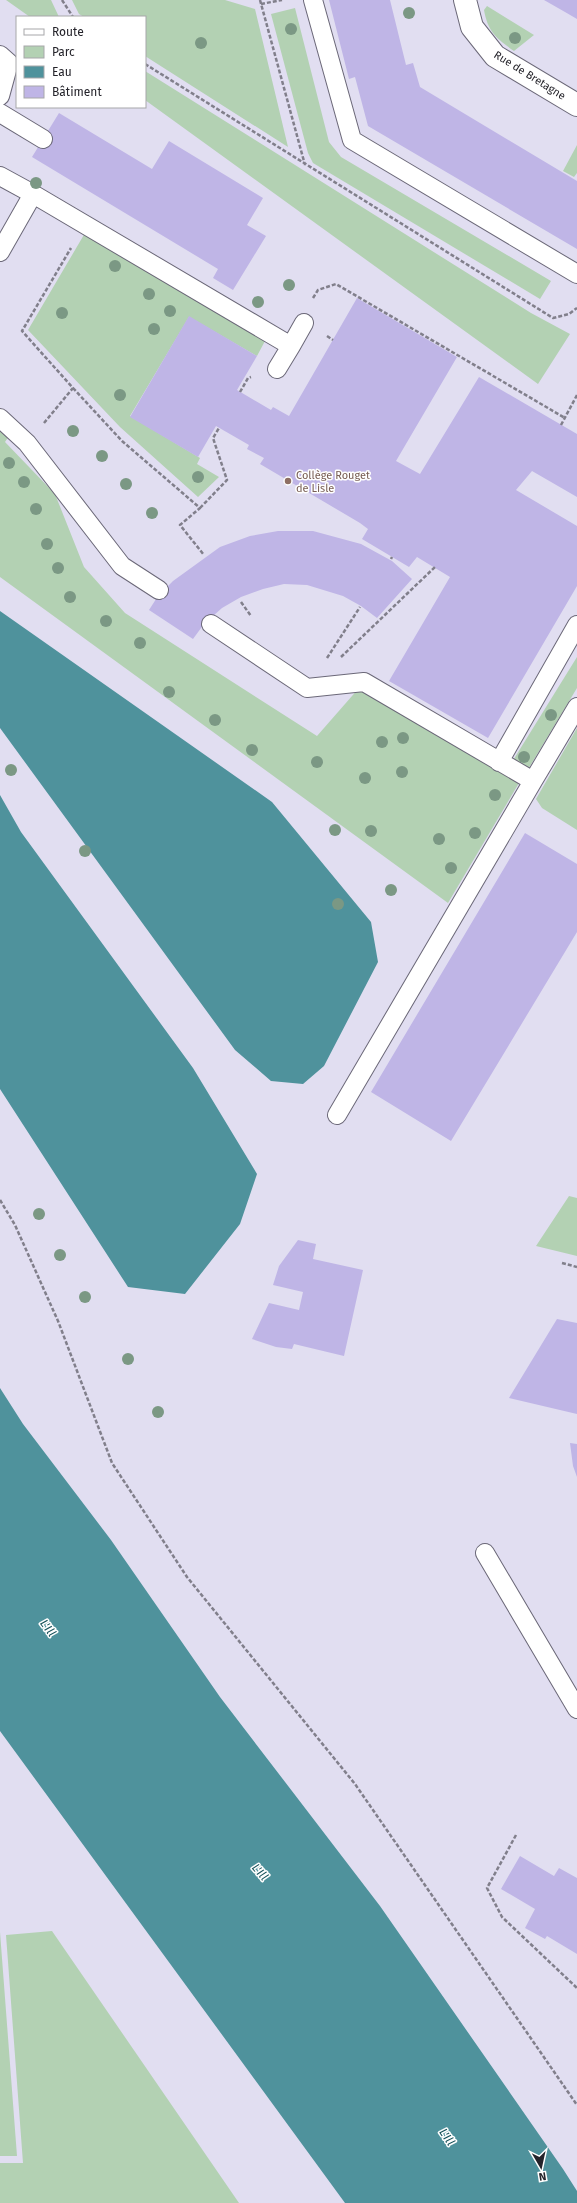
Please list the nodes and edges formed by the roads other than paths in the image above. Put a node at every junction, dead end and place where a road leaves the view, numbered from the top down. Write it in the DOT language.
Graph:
graph roads {
  1 [pos="313,0"];
  2 [pos="465,0"];
  3 [pos="0,56"];
  4 [pos="0,96"];
  5 [pos="577,105"];
  6 [pos="0,113"];
  7 [pos="43,139"];
  8 [pos="0,176"];
  9 [pos="33,194"];
  10 [pos="0,252"];
  11 [pos="577,274"];
  12 [pos="304,323"];
  13 [pos="291,346"];
  14 [pos="277,369"];
  15 [pos="0,418"];
  16 [pos="159,590"];
  17 [pos="211,624"];
  18 [pos="577,625"];
  19 [pos="577,707"];
  20 [pos="499,762"];
  21 [pos="533,781"];
  22 [pos="337,1115"];
  23 [pos="484,1553"];
  24 [pos="577,1709"];
  1 -- 11 [label="lane"];
  2 -- 5 [label="street, Rue de Bretagne"];
  3 -- 4 [label="lane"];
  6 -- 7 [label="lane"];
  8 -- 9 [label="lane"];
  9 -- 10 [label="lane"];
  9 -- 13 [label="lane"];
  12 -- 13 [label="lane"];
  13 -- 14 [label="lane"];
  15 -- 16 [label="lane"];
  17 -- 20 [label="lane"];
  18 -- 20 [label="lane"];
  19 -- 21 [label="lane"];
  20 -- 21 [label="lane"];
  21 -- 22 [label="lane"];
  23 -- 24 [label="lane"];
}
